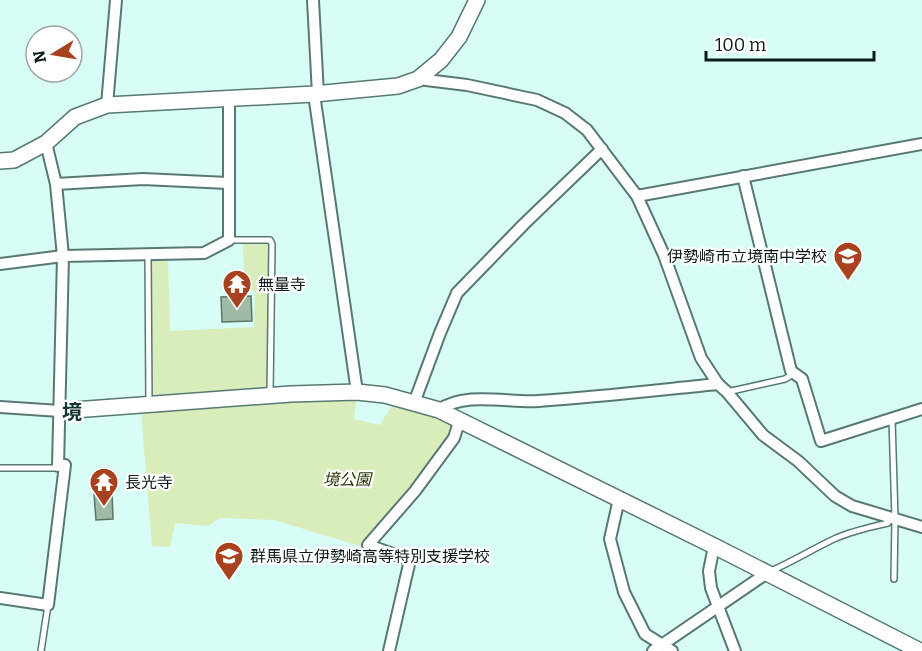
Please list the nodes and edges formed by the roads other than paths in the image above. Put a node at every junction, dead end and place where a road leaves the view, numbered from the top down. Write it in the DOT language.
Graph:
graph roads {
  1 [pos="116,0"];
  2 [pos="313,0"];
  3 [pos="477,0"];
  4 [pos="418,80"];
  5 [pos="316,94"];
  6 [pos="229,99"];
  7 [pos="107,105"];
  8 [pos="46,143"];
  9 [pos="922,144"];
  10 [pos="602,149"];
  11 [pos="0,161"];
  12 [pos="743,176"];
  13 [pos="228,183"];
  14 [pos="56,184"];
  15 [pos="637,196"];
  16 [pos="229,240"];
  17 [pos="148,254"];
  18 [pos="63,256"];
  19 [pos="0,264"];
  20 [pos="795,373"];
  21 [pos="718,384"];
  22 [pos="357,392"];
  23 [pos="728,392"];
  24 [pos="270,396"];
  25 [pos="414,403"];
  26 [pos="149,404"];
  27 [pos="0,407"];
  28 [pos="922,409"];
  29 [pos="439,410"];
  30 [pos="60,411"];
  31 [pos="460,419"];
  32 [pos="892,419"];
  33 [pos="58,466"];
  34 [pos="0,468"];
  35 [pos="619,499"];
  36 [pos="893,518"];
  37 [pos="922,527"];
  38 [pos="714,546"];
  39 [pos="767,573"];
  40 [pos="894,579"];
  41 [pos="0,598"];
  42 [pos="48,605"];
  43 [pos="717,606"];
  44 [pos="663,649"];
  45 [pos="41,651"];
  46 [pos="389,651"];
  47 [pos="735,651"];
  48 [pos="920,651"];
  1 -- 7 [label="street"];
  2 -- 5 [label="street"];
  3 -- 4 [label="street"];
  4 -- 5 [label="street"];
  4 -- 10 [label="street"];
  5 -- 6 [label="street"];
  5 -- 22 [label="street"];
  6 -- 7 [label="street"];
  6 -- 13 [label="street"];
  7 -- 8 [label="street"];
  8 -- 11 [label="street"];
  8 -- 14 [label="street"];
  9 -- 12 [label="street"];
  10 -- 15 [label="street"];
  10 -- 25 [label="street"];
  12 -- 15 [label="street"];
  12 -- 20 [label="street"];
  13 -- 14 [label="street"];
  13 -- 16 [label="street"];
  14 -- 18 [label="street"];
  15 -- 21 [label="street"];
  16 -- 17 [label="street"];
  16 -- 24 [label="lane"];
  17 -- 18 [label="street"];
  17 -- 26 [label="lane"];
  18 -- 19 [label="street"];
  18 -- 30 [label="street"];
  20 -- 23 [label="lane"];
  20 -- 32 [label="street"];
  21 -- 23 [label="street"];
  21 -- 29 [label="street"];
  22 -- 24 [label="street"];
  22 -- 25 [label="street"];
  23 -- 36 [label="street"];
  24 -- 26 [label="street"];
  25 -- 29 [label="street"];
  26 -- 30 [label="street"];
  27 -- 30 [label="street"];
  28 -- 32 [label="street"];
  29 -- 31 [label="street"];
  30 -- 33 [label="street"];
  31 -- 35 [label="street"];
  31 -- 46 [label="street"];
  32 -- 36 [label="lane"];
  33 -- 34 [label="lane"];
  33 -- 42 [label="street"];
  35 -- 38 [label="street"];
  35 -- 44 [label="street"];
  36 -- 37 [label="street"];
  36 -- 39 [label="lane"];
  36 -- 40 [label="lane"];
  38 -- 39 [label="street"];
  38 -- 43 [label="street"];
  39 -- 43 [label="street"];
  39 -- 48 [label="street"];
  41 -- 42 [label="street"];
  42 -- 45 [label="lane"];
  43 -- 44 [label="street"];
  43 -- 47 [label="street"];
}
